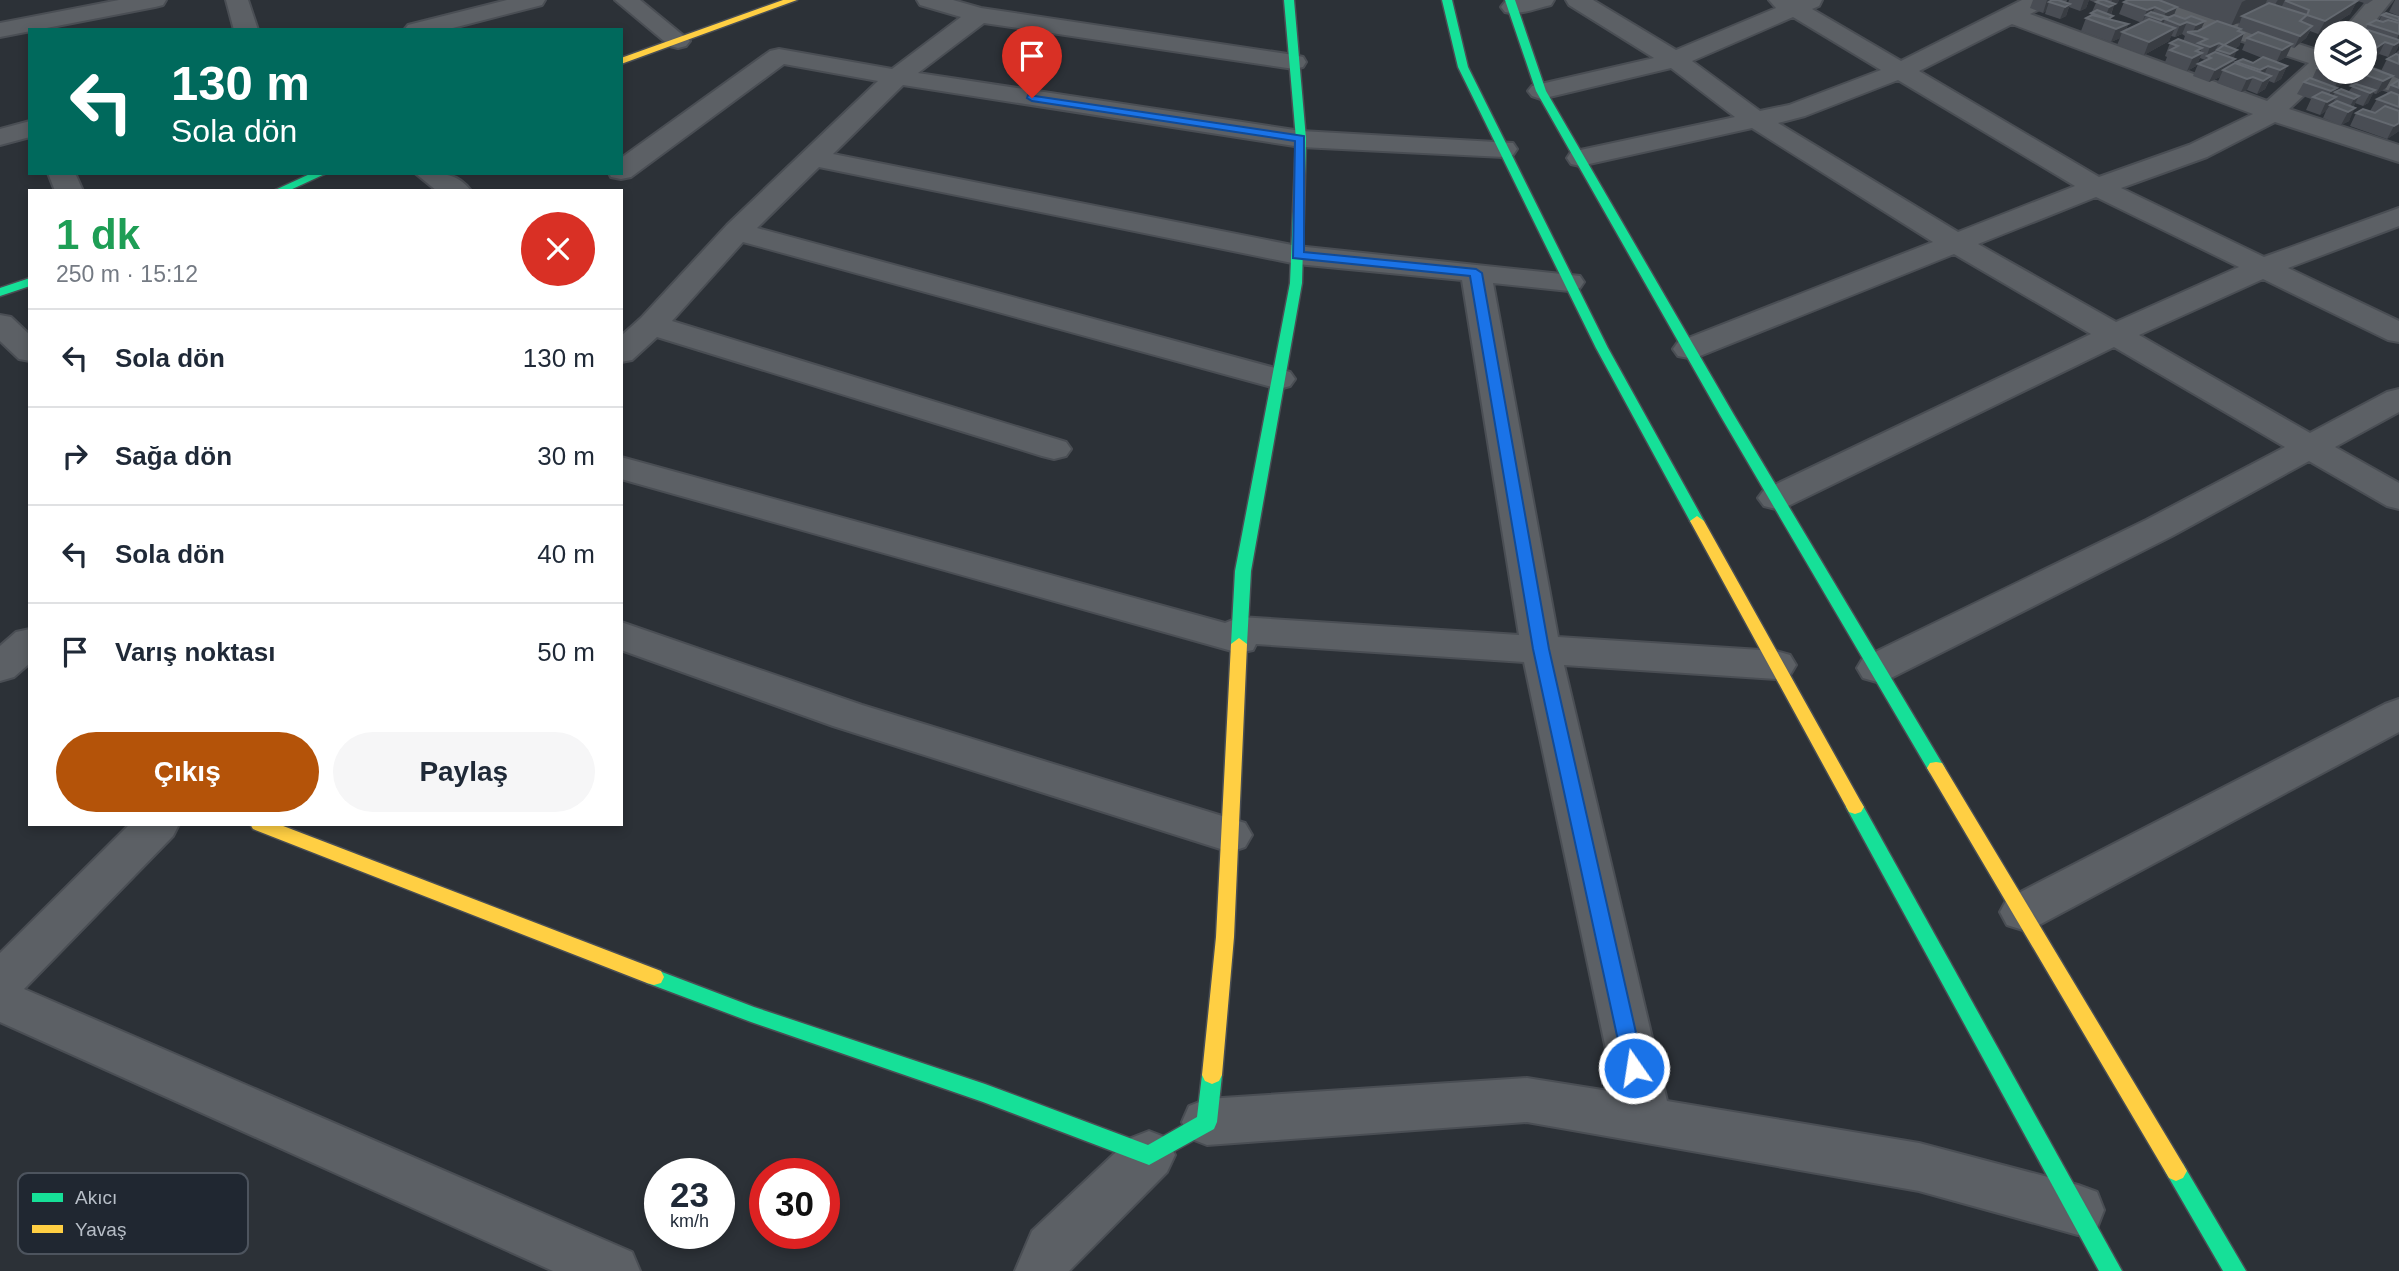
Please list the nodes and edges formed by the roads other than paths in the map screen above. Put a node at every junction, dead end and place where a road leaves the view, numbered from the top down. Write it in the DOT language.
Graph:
graph roads {
  1 [pos="155,0"];
  2 [pos="237,0"];
  3 [pos="534,0"];
  4 [pos="626,0"];
  5 [pos="792,0"];
  6 [pos="928,0"];
  7 [pos="1289,0"];
  8 [pos="1447,0"];
  9 [pos="1543,0"];
  10 [pos="1577,0"];
  11 [pos="2039,0"];
  12 [pos="2141,0"];
  13 [pos="2381,0"];
  14 [pos="1512,3"];
  15 [pos="1796,3"];
  16 [pos="979,15"];
  17 [pos="2010,15"];
  18 [pos="2363,21"];
  19 [pos="41,26"];
  20 [pos="245,28"];
  21 [pos="424,28"];
  22 [pos="0,30"];
  23 [pos="678,41"];
  24 [pos="2314,57"];
  25 [pos="623,60"];
  26 [pos="1675,60"];
  27 [pos="1294,62"];
  28 [pos="1902,70"];
  29 [pos="2314,72"];
  30 [pos="897,77"];
  31 [pos="2377,78"];
  32 [pos="2399,86"];
  33 [pos="1541,92"];
  34 [pos="2272,112"];
  35 [pos="1756,120"];
  36 [pos="28,130"];
  37 [pos="0,137"];
  38 [pos="1301,139"];
  39 [pos="1504,149"];
  40 [pos="2399,154"];
  41 [pos="814,158"];
  42 [pos="1580,158"];
  43 [pos="623,169"];
  44 [pos="431,175"];
  45 [pos="2097,187"];
  46 [pos="454,189"];
  47 [pos="2399,216"];
  48 [pos="737,231"];
  49 [pos="1955,243"];
  50 [pos="1297,255"];
  51 [pos="2264,267"];
  52 [pos="1476,273"];
  53 [pos="1569,282"];
  54 [pos="28,283"];
  55 [pos="0,292"];
  56 [pos="0,324"];
  57 [pos="652,325"];
  58 [pos="2399,333"];
  59 [pos="2113,335"];
  60 [pos="1689,349"];
  61 [pos="28,350"];
  62 [pos="623,351"];
  63 [pos="1279,379"];
  64 [pos="2399,399"];
  65 [pos="2312,446"];
  66 [pos="1054,449"];
  67 [pos="623,469"];
  68 [pos="1776,498"];
  69 [pos="2399,498"];
  70 [pos="1240,635"];
  71 [pos="623,636"];
  72 [pos="28,644"];
  73 [pos="1541,649"];
  74 [pos="1776,665"];
  75 [pos="0,667"];
  76 [pos="1877,668"];
  77 [pos="2393,725"];
  78 [pos="156,826"];
  79 [pos="264,826"];
  80 [pos="1230,835"];
  81 [pos="2023,912"];
  82 [pos="0,984"];
  83 [pos="0,1000"];
  84 [pos="1646,1120"];
  85 [pos="1207,1122"];
  86 [pos="1149,1155"];
  87 [pos="2078,1210"];
  88 [pos="613,1271"];
  89 [pos="1042,1271"];
  90 [pos="2111,1271"];
  91 [pos="2235,1271"];
  1 -- 19 [label="street"];
  2 -- 20 [label="street"];
  3 -- 21 [label="street"];
  4 -- 23 [label="street"];
  5 -- 23 [label="main road"];
  6 -- 16 [label="street"];
  7 -- 27 [label="main road"];
  8 -- 39 [label="main road"];
  9 -- 14 [label="street"];
  10 -- 26 [label="street"];
  11 -- 17 [label="street"];
  12 -- 24 [label="street"];
  13 -- 18 [label="street"];
  14 -- 33 [label="main road"];
  15 -- 26 [label="street"];
  15 -- 28 [label="street"];
  16 -- 27 [label="street"];
  16 -- 30 [label="street"];
  17 -- 28 [label="street"];
  17 -- 34 [label="street"];
  19 -- 22 [label="street"];
  23 -- 25 [label="main road"];
  26 -- 33 [label="street"];
  26 -- 35 [label="street"];
  27 -- 38 [label="main road"];
  28 -- 35 [label="street"];
  28 -- 45 [label="street"];
  29 -- 34 [label="street"];
  30 -- 38 [label="street"];
  30 -- 41 [label="street"];
  30 -- 43 [label="street"];
  31 -- 32 [label="street"];
  33 -- 42 [label="main road"];
  34 -- 40 [label="street"];
  34 -- 45 [label="street"];
  35 -- 42 [label="street"];
  35 -- 49 [label="street"];
  36 -- 37 [label="street"];
  38 -- 39 [label="street"];
  38 -- 50 [label="main road"];
  39 -- 53 [label="main road"];
  41 -- 48 [label="street"];
  41 -- 50 [label="street"];
  42 -- 60 [label="main road"];
  44 -- 46 [label="street"];
  45 -- 49 [label="street"];
  45 -- 51 [label="street"];
  47 -- 51 [label="street"];
  48 -- 57 [label="street"];
  48 -- 63 [label="street"];
  49 -- 59 [label="street"];
  49 -- 60 [label="street"];
  50 -- 52 [label="street"];
  50 -- 63 [label="main road"];
  51 -- 58 [label="street"];
  51 -- 59 [label="street"];
  52 -- 53 [label="street"];
  52 -- 73 [label="street"];
  53 -- 74 [label="main road"];
  54 -- 55 [label="main road"];
  56 -- 61 [label="street"];
  57 -- 62 [label="street"];
  57 -- 66 [label="street"];
  59 -- 65 [label="street"];
  59 -- 68 [label="street"];
  60 -- 68 [label="main road"];
  63 -- 70 [label="main road"];
  64 -- 65 [label="street"];
  65 -- 69 [label="street"];
  65 -- 76 [label="street"];
  67 -- 70 [label="street"];
  68 -- 76 [label="main road"];
  70 -- 73 [label="street"];
  70 -- 80 [label="main road"];
  71 -- 80 [label="street"];
  72 -- 75 [label="street"];
  73 -- 74 [label="street"];
  73 -- 84 [label="street"];
  74 -- 87 [label="main road"];
  76 -- 81 [label="main road"];
  77 -- 81 [label="street"];
  78 -- 82 [label="street"];
  79 -- 86 [label="main road"];
  80 -- 85 [label="main road"];
  81 -- 91 [label="main road"];
  83 -- 88 [label="street"];
  84 -- 85 [label="street"];
  84 -- 87 [label="street"];
  85 -- 86 [label="main road"];
  86 -- 89 [label="street"];
  87 -- 90 [label="main road"];
}
